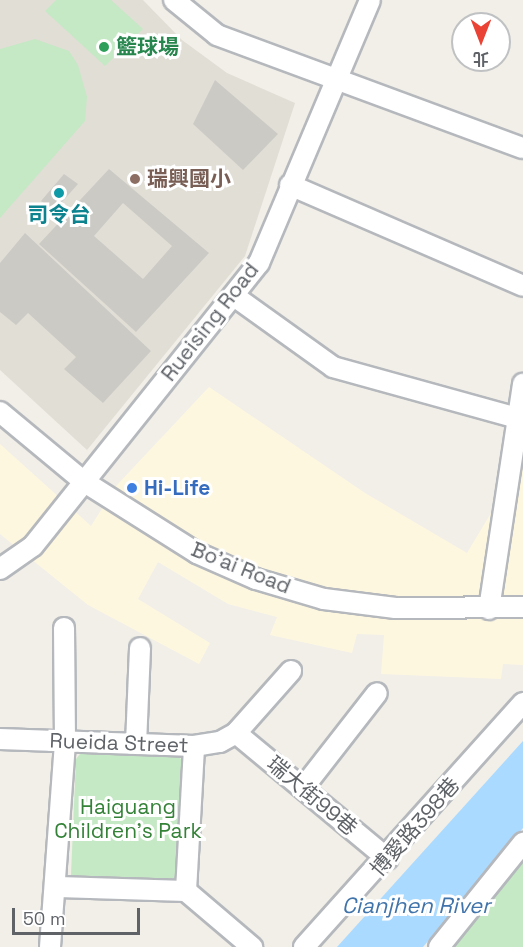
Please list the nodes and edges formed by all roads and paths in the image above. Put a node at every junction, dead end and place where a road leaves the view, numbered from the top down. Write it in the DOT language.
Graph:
graph roads {
  1 [pos="174,0"];
  2 [pos="370,0"];
  3 [pos="335,80"];
  4 [pos="523,148"];
  5 [pos="290,185"];
  6 [pos="523,286"];
  7 [pos="234,296"];
  8 [pos="523,384"];
  9 [pos="0,412"];
  10 [pos="517,418"];
  11 [pos="83,482"];
  12 [pos="0,569"];
  13 [pos="523,607"];
  14 [pos="489,609"];
  15 [pos="64,628"];
  16 [pos="140,648"];
  17 [pos="291,671"];
  18 [pos="377,693"];
  19 [pos="523,703"];
  20 [pos="236,733"];
  21 [pos="0,738"];
  22 [pos="65,741"];
  23 [pos="136,744"];
  24 [pos="194,746"];
  25 [pos="303,788"];
  26 [pos="523,843"];
  27 [pos="388,859"];
  28 [pos="58,887"];
  29 [pos="186,891"];
  30 [pos="50,947"];
  31 [pos="252,947"];
  32 [pos="303,947"];
  33 [pos="439,947"];
  1 -- 3 [label="street"];
  2 -- 3 [label="street, Rueising Road"];
  3 -- 4 [label="street"];
  3 -- 5 [label="street, Rueising Road"];
  5 -- 6 [label="street"];
  5 -- 7 [label="street, Rueising Road"];
  7 -- 10 [label="street"];
  7 -- 11 [label="street, Rueising Road"];
  8 -- 10 [label="street"];
  9 -- 11 [label="street, Bo'ai Road"];
  10 -- 14 [label="street"];
  11 -- 12 [label="street, Rueising Road"];
  11 -- 14 [label="street, Bo'ai Road"];
  13 -- 14 [label="street, Bo'ai Road"];
  15 -- 22 [label="street"];
  16 -- 23 [label="street"];
  17 -- 20 [label="street"];
  18 -- 25 [label="street"];
  19 -- 27 [label="street, 博愛路398巷"];
  20 -- 24 [label="street, Rueida Street"];
  20 -- 25 [label="street, 瑞大街99巷"];
  21 -- 22 [label="street, Rueida Street"];
  22 -- 23 [label="street, Rueida Street"];
  22 -- 28 [label="street"];
  23 -- 24 [label="street, Rueida Street"];
  24 -- 29 [label="street"];
  25 -- 27 [label="street, 瑞大街99巷"];
  26 -- 33 [label="street"];
  27 -- 32 [label="street, 博愛路398巷"];
  28 -- 29 [label="street"];
  28 -- 30 [label="street"];
  29 -- 31 [label="street"];
}
